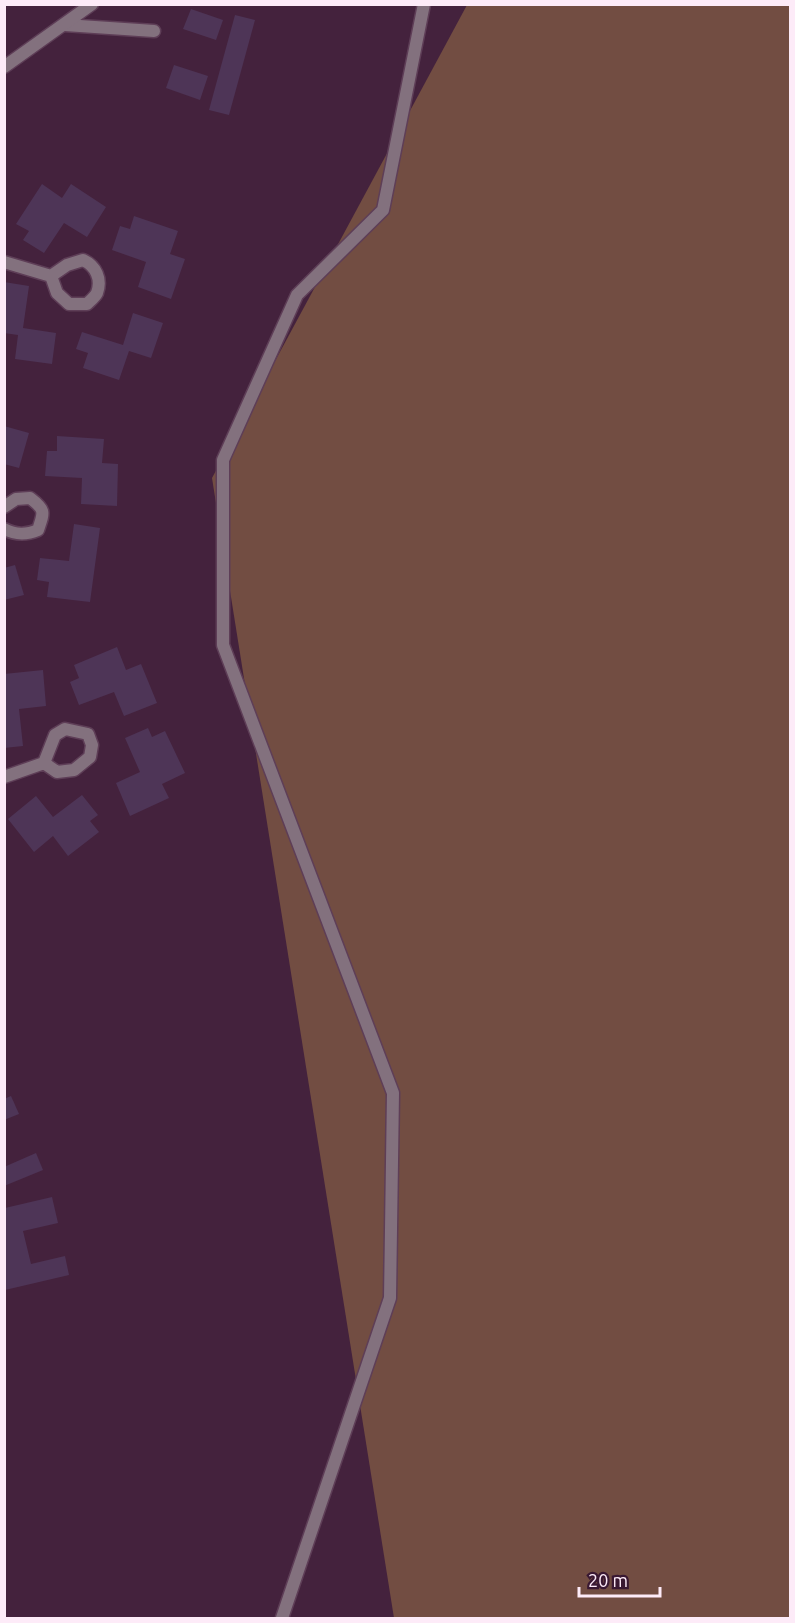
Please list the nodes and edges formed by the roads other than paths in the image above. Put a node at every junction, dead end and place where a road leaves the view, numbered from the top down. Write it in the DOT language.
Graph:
graph roads {
  1 [pos="92,4"];
  2 [pos="424,4"];
  3 [pos="65,25"];
  4 [pos="154,31"];
  5 [pos="4,67"];
  6 [pos="4,262"];
  7 [pos="51,276"];
  8 [pos="4,507"];
  9 [pos="4,529"];
  10 [pos="44,764"];
  11 [pos="4,777"];
  12 [pos="282,1618"];
  1 -- 3 [label="street"];
  2 -- 12 [label="street"];
  3 -- 4 [label="street"];
  3 -- 5 [label="street"];
  6 -- 7 [label="street"];
  8 -- 9 [label="street"];
  10 -- 11 [label="street"];
}
